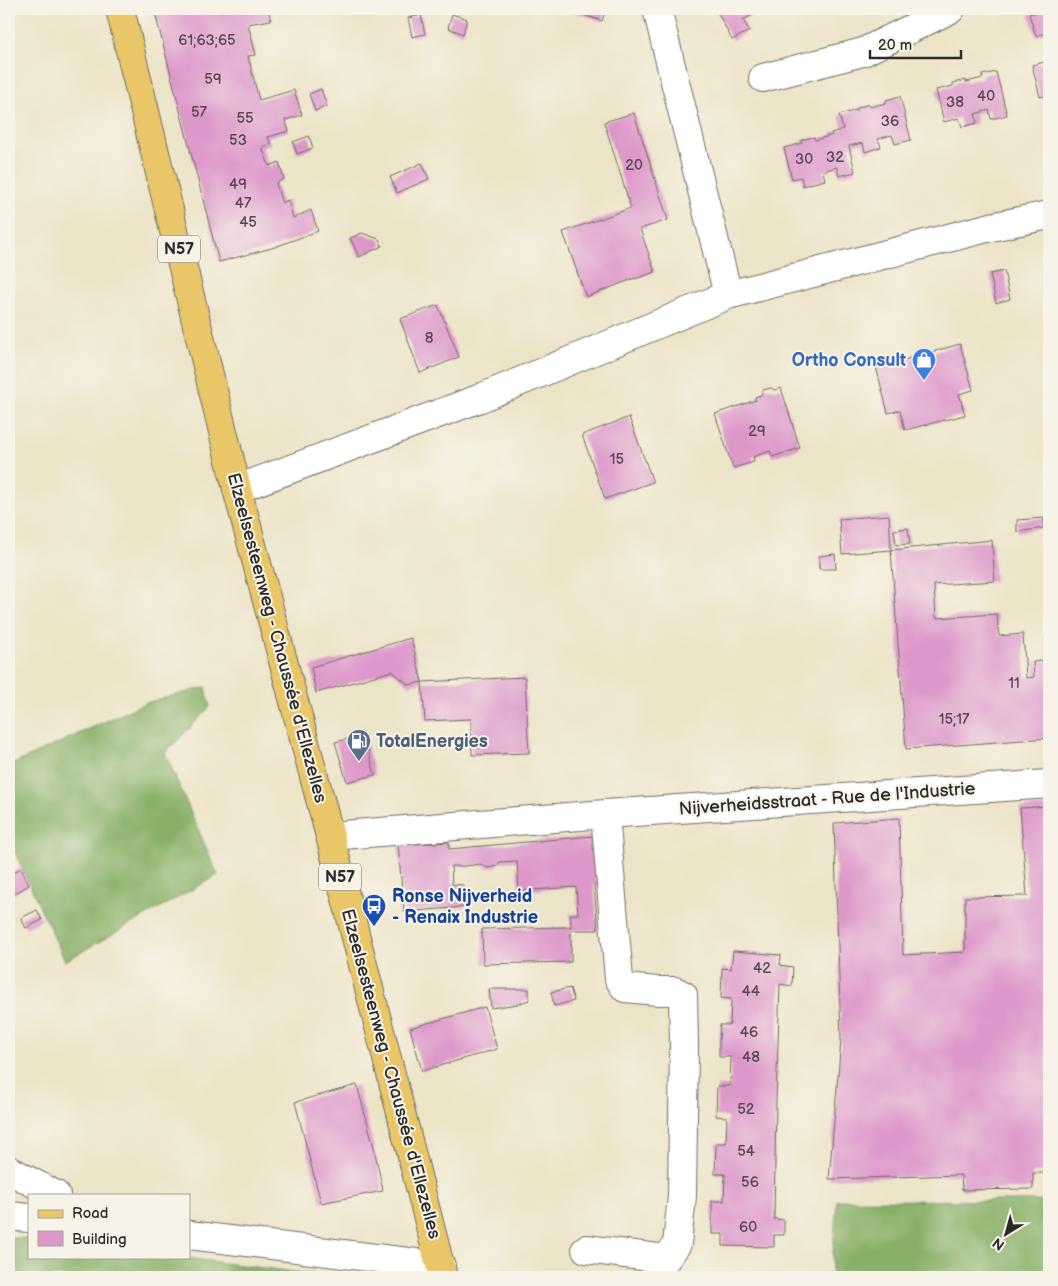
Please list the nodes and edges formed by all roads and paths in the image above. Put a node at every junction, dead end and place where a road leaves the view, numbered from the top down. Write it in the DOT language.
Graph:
graph roads {
  1 [pos="120,9"];
  2 [pos="658,9"];
  3 [pos="951,9"];
  4 [pos="763,78"];
  5 [pos="1049,215"];
  6 [pos="728,295"];
  7 [pos="237,489"];
  8 [pos="1049,784"];
  9 [pos="605,814"];
  10 [pos="330,836"];
  11 [pos="9,1170"];
  12 [pos="54,1194"];
  13 [pos="9,1216"];
  14 [pos="28,1218"];
  15 [pos="190,1235"];
  16 [pos="586,1248"];
  17 [pos="442,1272"];
  1 -- 7 [label="main road, Elzeelsesteenweg - Chaussée d'Ellezelles / N57"];
  2 -- 6 [label="street"];
  3 -- 4 [label="street"];
  5 -- 6 [label="street"];
  6 -- 7 [label="street"];
  7 -- 10 [label="main road, Elzeelsesteenweg - Chaussée d'Ellezelles / N57"];
  8 -- 9 [label="street, Nijverheidsstraat - Rue de l'Industrie"];
  9 -- 10 [label="street, Nijverheidsstraat - Rue de l'Industrie"];
  9 -- 16 [label="street"];
  10 -- 17 [label="main road, Elzeelsesteenweg - Chaussée d'Ellezelles / N57"];
  11 -- 12 [label="street"];
  13 -- 14 [label="street"];
  15 -- 17 [label="street"];
}
